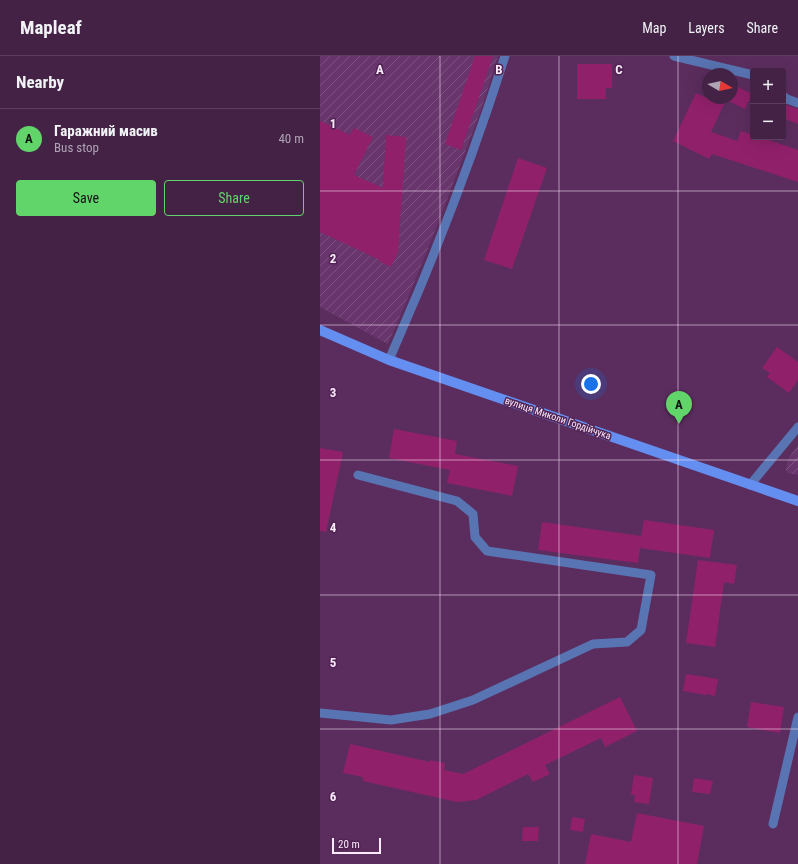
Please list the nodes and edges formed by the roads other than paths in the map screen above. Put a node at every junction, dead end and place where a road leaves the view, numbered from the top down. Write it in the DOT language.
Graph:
graph roads {
  1 [pos="505,56"];
  2 [pos="674,56"];
  3 [pos="750,74"];
  4 [pos="786,98"];
  5 [pos="798,103"];
  6 [pos="320,330"];
  7 [pos="389,360"];
  8 [pos="798,427"];
  9 [pos="358,475"];
  10 [pos="750,485"];
  11 [pos="798,501"];
  12 [pos="320,712"];
  13 [pos="798,717"];
  14 [pos="773,824"];
  1 -- 7 [label="lane"];
  2 -- 3 [label="lane"];
  4 -- 5 [label="lane"];
  6 -- 7 [label="street, вулиця Миколи Гордійчука"];
  7 -- 10 [label="street, вулиця Миколи Гордійчука"];
  8 -- 10 [label="lane"];
  9 -- 12 [label="lane"];
  10 -- 11 [label="street, вулиця Миколи Гордійчука"];
  13 -- 14 [label="lane"];
}
